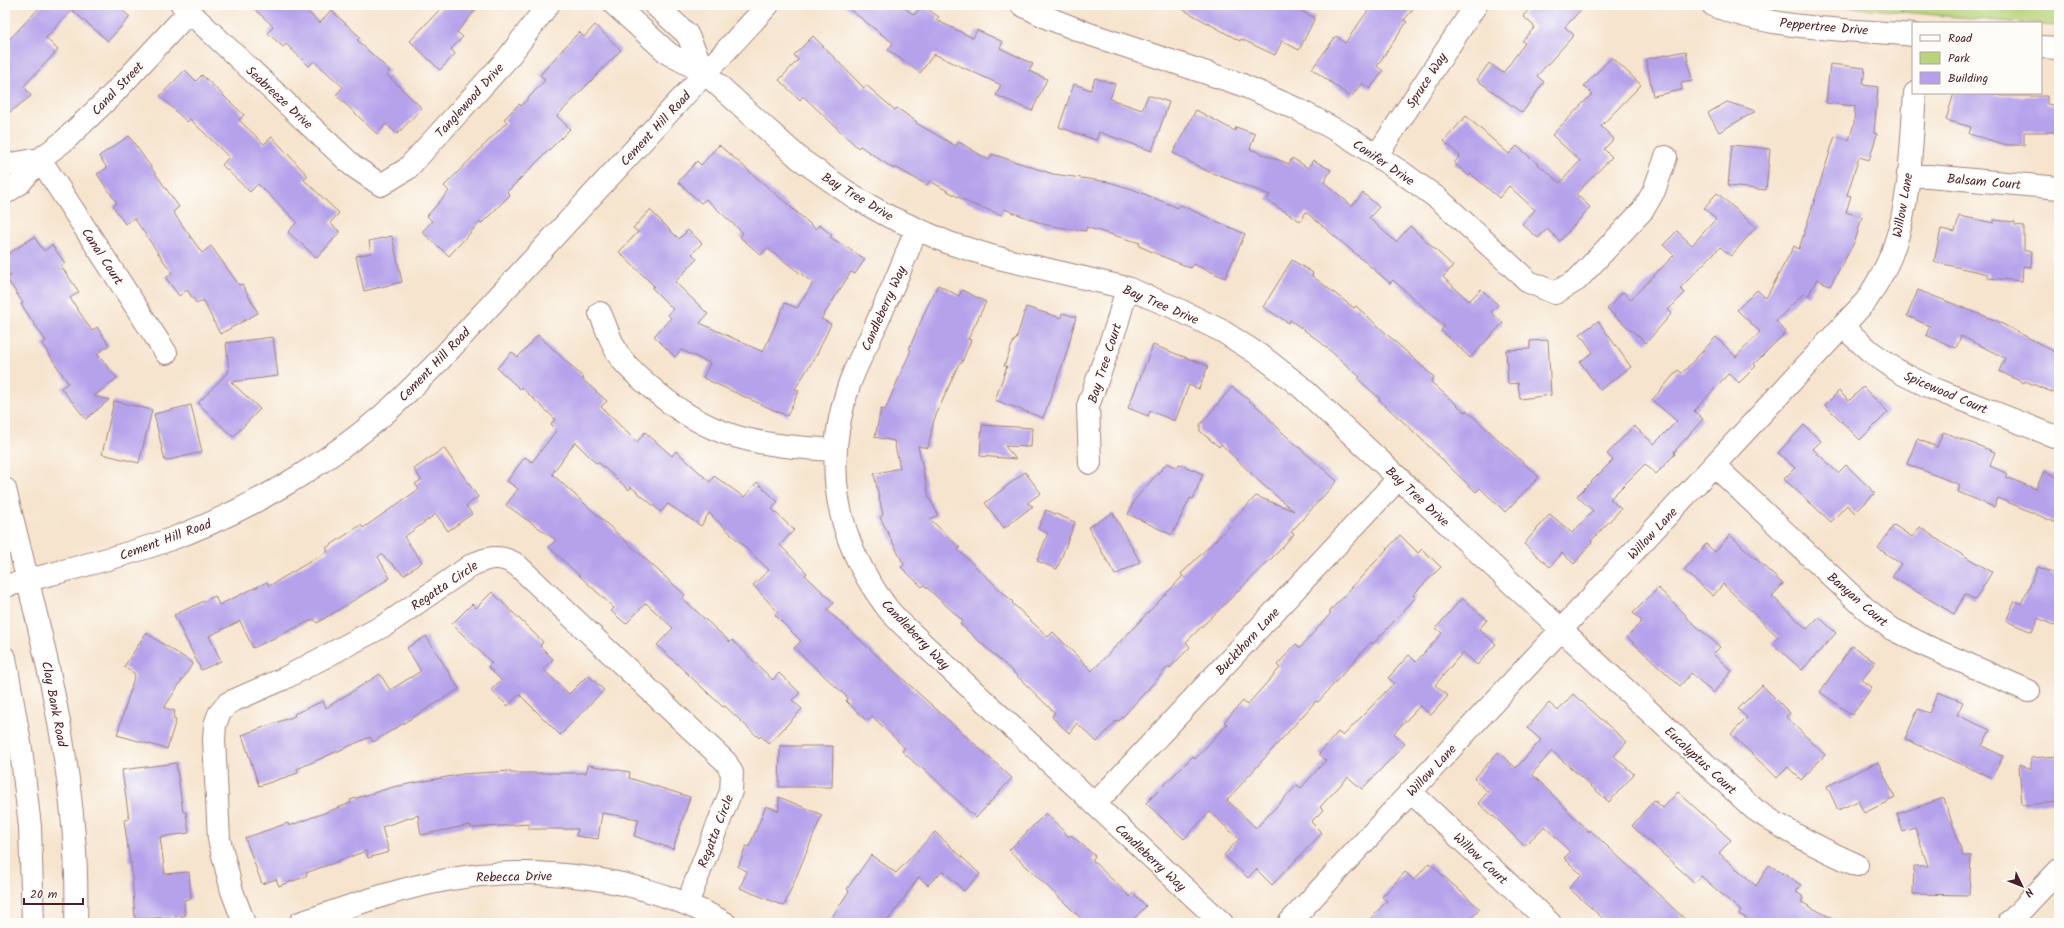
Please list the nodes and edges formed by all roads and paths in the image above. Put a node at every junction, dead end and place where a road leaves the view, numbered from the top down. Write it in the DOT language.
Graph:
graph roads {
  1 [pos="548,5"];
  2 [pos="615,5"];
  3 [pos="655,5"];
  4 [pos="768,5"];
  5 [pos="1022,5"];
  6 [pos="1476,5"];
  7 [pos="1713,5"];
  8 [pos="1903,5"];
  9 [pos="186,8"];
  10 [pos="1052,12"];
  11 [pos="1902,14"];
  12 [pos="1912,35"];
  13 [pos="2042,47"];
  14 [pos="2059,48"];
  15 [pos="705,73"];
  16 [pos="1916,94"];
  17 [pos="1377,155"];
  18 [pos="1666,157"];
  19 [pos="40,159"];
  20 [pos="5,164"];
  21 [pos="1908,174"];
  22 [pos="381,185"];
  23 [pos="2059,188"];
  24 [pos="5,193"];
  25 [pos="916,229"];
  26 [pos="1127,288"];
  27 [pos="600,313"];
  28 [pos="1843,327"];
  29 [pos="166,353"];
  30 [pos="2059,438"];
  31 [pos="835,450"];
  32 [pos="1090,463"];
  33 [pos="1715,466"];
  34 [pos="1399,478"];
  35 [pos="5,489"];
  36 [pos="28,580"];
  37 [pos="5,586"];
  38 [pos="1562,630"];
  39 [pos="5,658"];
  40 [pos="2029,691"];
  41 [pos="1411,792"];
  42 [pos="1095,804"];
  43 [pos="1857,865"];
  44 [pos="2059,870"];
  45 [pos="687,904"];
  46 [pos="33,923"];
  47 [pos="76,923"];
  48 [pos="244,923"];
  49 [pos="300,923"];
  50 [pos="725,923"];
  51 [pos="1222,923"];
  52 [pos="1289,923"];
  53 [pos="1550,923"];
  54 [pos="2009,923"];
  1 -- 22 [label="street, Tanglewood Drive"];
  2 -- 15 [label="street, Bay Tree Drive"];
  3 -- 15 [label="street, Bay Tree Drive"];
  4 -- 15 [label="street, Cement Hill Road"];
  5 -- 10 [label="street, Conifer Drive"];
  6 -- 17 [label="street, Spruce Way"];
  7 -- 12 [label="street, Peppertree Drive"];
  8 -- 11 [label="path"];
  9 -- 19 [label="street, Canal Street"];
  9 -- 22 [label="street, Seabreeze Drive"];
  10 -- 17 [label="street, Conifer Drive"];
  13 -- 14 [label="street"];
  15 -- 25 [label="street, Bay Tree Drive"];
  15 -- 36 [label="street, Cement Hill Road"];
  16 -- 21 [label="street, Willow Lane"];
  17 -- 18 [label="street, Conifer Drive"];
  19 -- 20 [label="street, Canal Street"];
  19 -- 24 [label="street, Canal Street"];
  19 -- 29 [label="street, Canal Court"];
  21 -- 23 [label="street, Balsam Court"];
  21 -- 28 [label="street, Willow Lane"];
  25 -- 26 [label="street, Bay Tree Drive"];
  25 -- 31 [label="street, Candleberry Way"];
  26 -- 32 [label="street, Bay Tree Court"];
  26 -- 34 [label="street, Bay Tree Drive"];
  27 -- 31 [label="street"];
  28 -- 30 [label="street, Spicewood Court"];
  28 -- 33 [label="street, Willow Lane"];
  31 -- 42 [label="street, Candleberry Way"];
  33 -- 38 [label="street, Willow Lane"];
  33 -- 40 [label="street, Banyan Court"];
  34 -- 38 [label="street, Bay Tree Drive"];
  34 -- 42 [label="street, Buckthorn Lane"];
  35 -- 36 [label="street, Clay Bank Road"];
  36 -- 37 [label="street, Cement Hill Road"];
  36 -- 47 [label="street, Clay Bank Road"];
  38 -- 41 [label="street, Willow Lane"];
  38 -- 43 [label="street, Eucalyptus Court"];
  39 -- 46 [label="street"];
  41 -- 52 [label="street, Willow Lane"];
  41 -- 53 [label="street, Willow Court"];
  42 -- 51 [label="street, Candleberry Way"];
  44 -- 54 [label="street"];
  45 -- 48 [label="street, Regatta Circle"];
  45 -- 49 [label="street, Rebecca Drive"];
  45 -- 50 [label="street, Rebecca Drive"];
}
